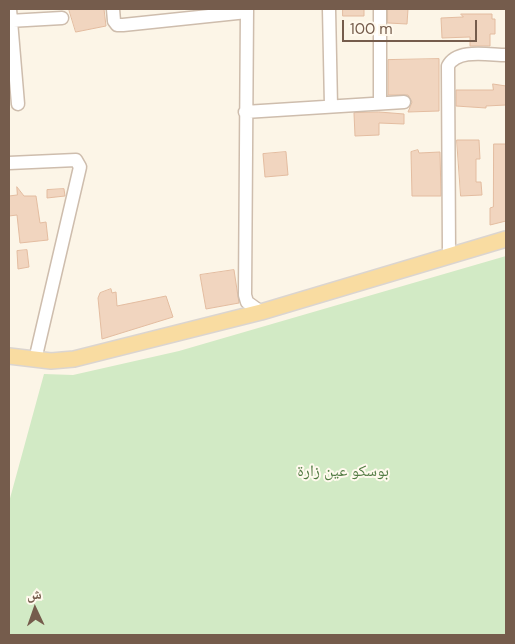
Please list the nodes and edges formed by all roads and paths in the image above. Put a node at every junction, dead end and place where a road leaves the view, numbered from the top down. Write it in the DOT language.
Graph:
graph roads {
  1 [pos="113,9"];
  2 [pos="330,9"];
  3 [pos="380,9"];
  4 [pos="247,10"];
  5 [pos="10,17"];
  6 [pos="62,18"];
  7 [pos="506,56"];
  8 [pos="404,102"];
  9 [pos="380,103"];
  10 [pos="18,104"];
  11 [pos="331,106"];
  12 [pos="245,112"];
  13 [pos="9,163"];
  14 [pos="506,239"];
  15 [pos="449,254"];
  16 [pos="262,312"];
  17 [pos="9,356"];
  18 [pos="35,360"];
  1 -- 4 [label="street"];
  2 -- 11 [label="street"];
  3 -- 9 [label="street"];
  4 -- 12 [label="street"];
  5 -- 6 [label="street"];
  5 -- 10 [label="street"];
  7 -- 15 [label="street"];
  8 -- 9 [label="street"];
  9 -- 11 [label="street"];
  11 -- 12 [label="street"];
  12 -- 16 [label="street"];
  13 -- 18 [label="street"];
  14 -- 15 [label="main road"];
  15 -- 16 [label="main road"];
  16 -- 18 [label="main road"];
  17 -- 18 [label="main road"];
}
